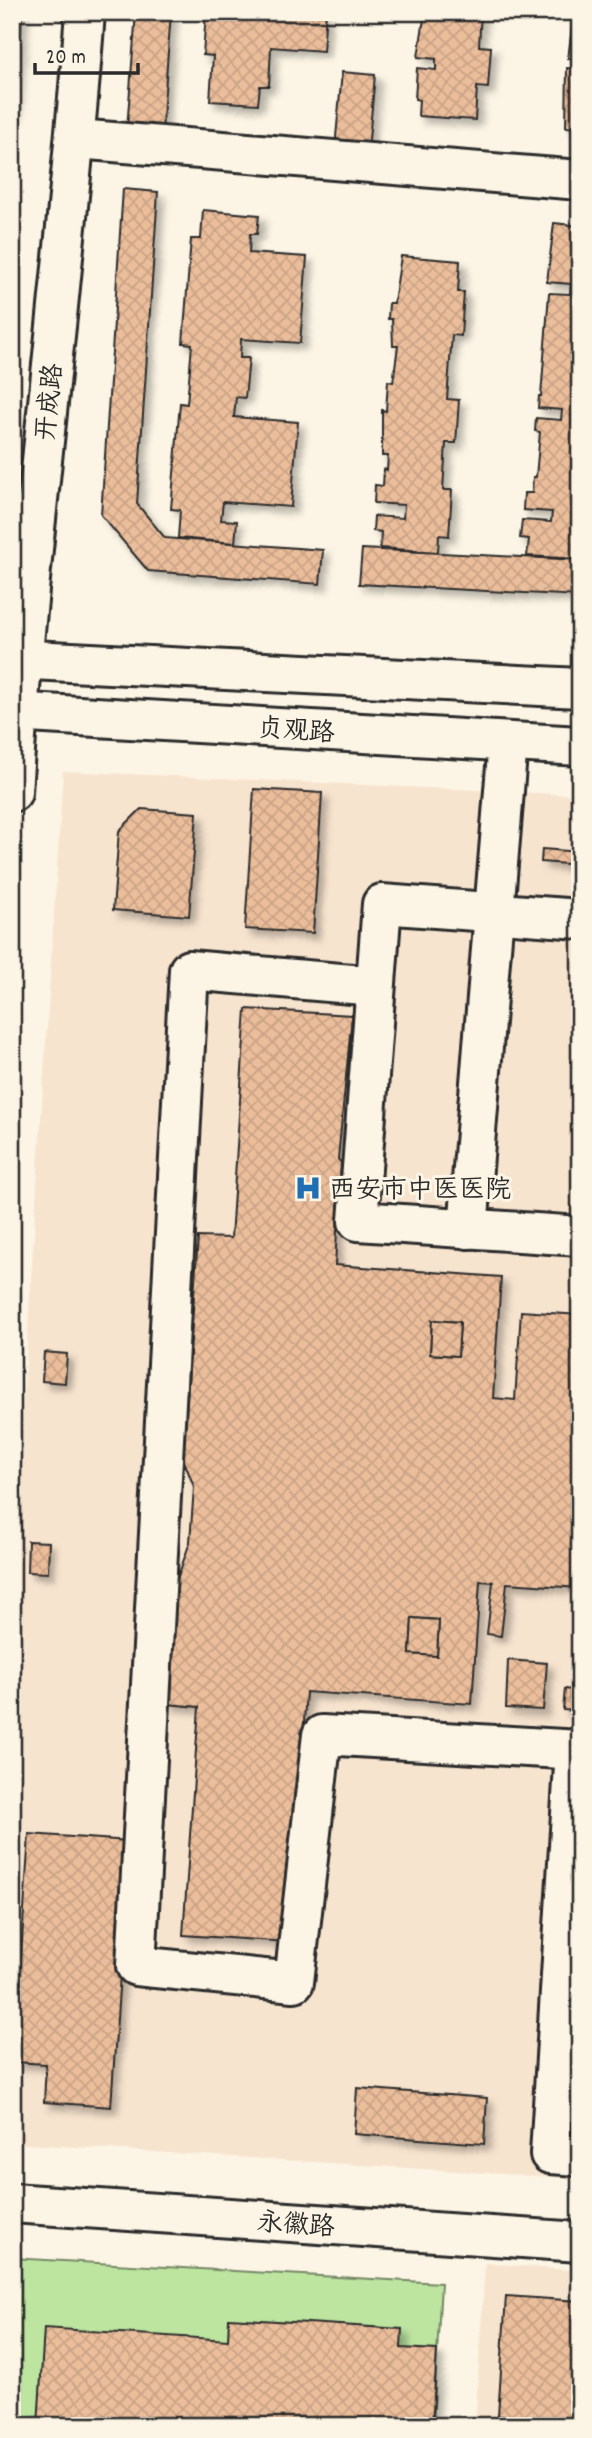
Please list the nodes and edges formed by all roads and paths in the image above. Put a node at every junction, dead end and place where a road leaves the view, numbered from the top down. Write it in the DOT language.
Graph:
graph roads {
  1 [pos="85,12"];
  2 [pos="76,139"];
  3 [pos="580,180"];
  4 [pos="16,659"];
  5 [pos="580,688"];
  6 [pos="15,712"];
  7 [pos="508,742"];
  8 [pos="580,746"];
  9 [pos="12,792"];
  10 [pos="496,913"];
  11 [pos="580,919"];
  12 [pos="375,986"];
  13 [pos="468,1228"];
  14 [pos="580,1236"];
  15 [pos="577,1749"];
  16 [pos="580,2156"];
  17 [pos="12,2203"];
  18 [pos="580,2242"];
  1 -- 2 [label="street, 开成路"];
  2 -- 3 [label="street"];
  2 -- 4 [label="street, 开成路"];
  4 -- 5 [label="street, 贞观路"];
  4 -- 6 [label="street, 开成路"];
  6 -- 7 [label="street, 贞观路"];
  6 -- 9 [label="street, 开成路"];
  7 -- 8 [label="street, 贞观路"];
  7 -- 10 [label="street"];
  10 -- 11 [label="street"];
  10 -- 12 [label="street"];
  10 -- 13 [label="street"];
  12 -- 13 [label="street"];
  12 -- 15 [label="street"];
  13 -- 14 [label="street"];
  15 -- 16 [label="street"];
  17 -- 18 [label="street, 永徽路"];
}
